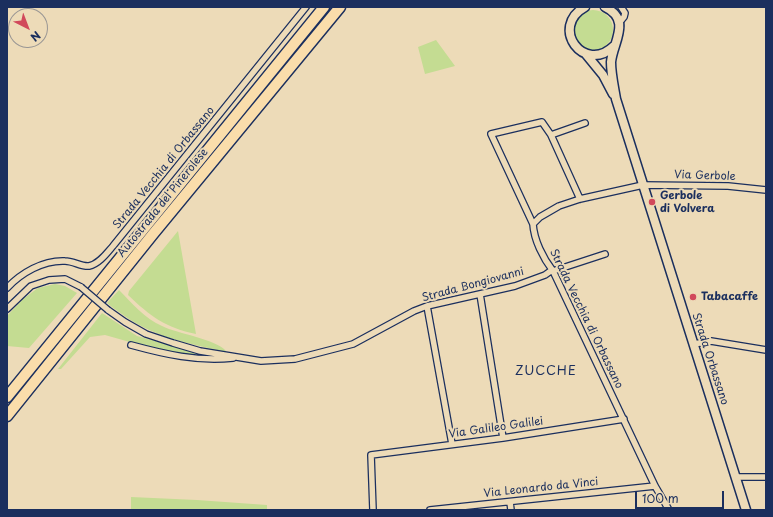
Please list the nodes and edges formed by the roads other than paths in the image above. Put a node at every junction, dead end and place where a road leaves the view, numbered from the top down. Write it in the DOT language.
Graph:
graph roads {
  1 [pos="306,7"];
  2 [pos="324,7"];
  3 [pos="340,7"];
  4 [pos="573,7"];
  5 [pos="585,7"];
  6 [pos="605,7"];
  7 [pos="621,7"];
  8 [pos="574,16"];
  9 [pos="619,23"];
  10 [pos="614,46"];
  11 [pos="585,54"];
  12 [pos="616,99"];
  13 [pos="585,123"];
  14 [pos="551,135"];
  15 [pos="643,185"];
  16 [pos="766,190"];
  17 [pos="580,199"];
  18 [pos="533,224"];
  19 [pos="605,254"];
  20 [pos="552,271"];
  21 [pos="7,288"];
  22 [pos="480,294"];
  23 [pos="427,306"];
  24 [pos="7,310"];
  25 [pos="694,344"];
  26 [pos="131,345"];
  27 [pos="766,350"];
  28 [pos="240,358"];
  29 [pos="7,397"];
  30 [pos="7,416"];
  31 [pos="624,420"];
  32 [pos="504,438"];
  33 [pos="452,444"];
  34 [pos="736,477"];
  35 [pos="766,477"];
  36 [pos="655,486"];
  37 [pos="510,502"];
  38 [pos="373,510"];
  39 [pos="430,510"];
  40 [pos="511,510"];
  41 [pos="669,510"];
  42 [pos="746,510"];
  1 -- 21 [label="street, Strada Vecchia di Orbassano"];
  2 -- 29 [label="highway, Autostrada del Pinerolese"];
  3 -- 30 [label="highway, Autostrada del Pinerolese"];
  4 -- 8 [label="main road, Strada Orbassano"];
  5 -- 8 [label="main road"];
  6 -- 9 [label="main road"];
  7 -- 9 [label="street"];
  8 -- 11 [label="main road, Strada Orbassano"];
  9 -- 10 [label="main road, Strada Orbassano"];
  10 -- 11 [label="main road"];
  10 -- 12 [label="main road, Strada Orbassano"];
  11 -- 12 [label="main road, Strada Orbassano"];
  12 -- 15 [label="main road, Strada Orbassano"];
  13 -- 14 [label="street"];
  14 -- 17 [label="street"];
  14 -- 18 [label="street, Strada Vecchia di Orbassano"];
  15 -- 16 [label="street, Via Gerbole"];
  15 -- 17 [label="street, Via Gerbole"];
  15 -- 25 [label="main road, Strada Orbassano"];
  17 -- 18 [label="street, Via Gerbole"];
  18 -- 20 [label="street, Strada Vecchia di Orbassano"];
  19 -- 20 [label="street, Strada Bongiovanni"];
  20 -- 22 [label="street, Strada Bongiovanni"];
  20 -- 31 [label="street, Strada Vecchia di Orbassano"];
  22 -- 23 [label="street, Strada Bongiovanni"];
  22 -- 32 [label="street"];
  23 -- 28 [label="street, Strada Bongiovanni"];
  23 -- 33 [label="street"];
  24 -- 28 [label="street, Strada Bongiovanni, bridge"];
  25 -- 27 [label="street"];
  25 -- 34 [label="main road, Strada Orbassano"];
  26 -- 28 [label="street"];
  31 -- 32 [label="street, Via Galileo Galilei"];
  31 -- 36 [label="street, Strada Vecchia di Orbassano"];
  32 -- 33 [label="street, Via Galileo Galilei"];
  33 -- 38 [label="street, Via Galileo Galilei"];
  34 -- 35 [label="street"];
  34 -- 42 [label="main road, Strada Orbassano"];
  36 -- 37 [label="street, Via Leonardo da Vinci"];
  36 -- 41 [label="street, Strada Vecchia di Orbassano"];
  37 -- 39 [label="street, Via Leonardo da Vinci"];
  37 -- 40 [label="street"];
}
